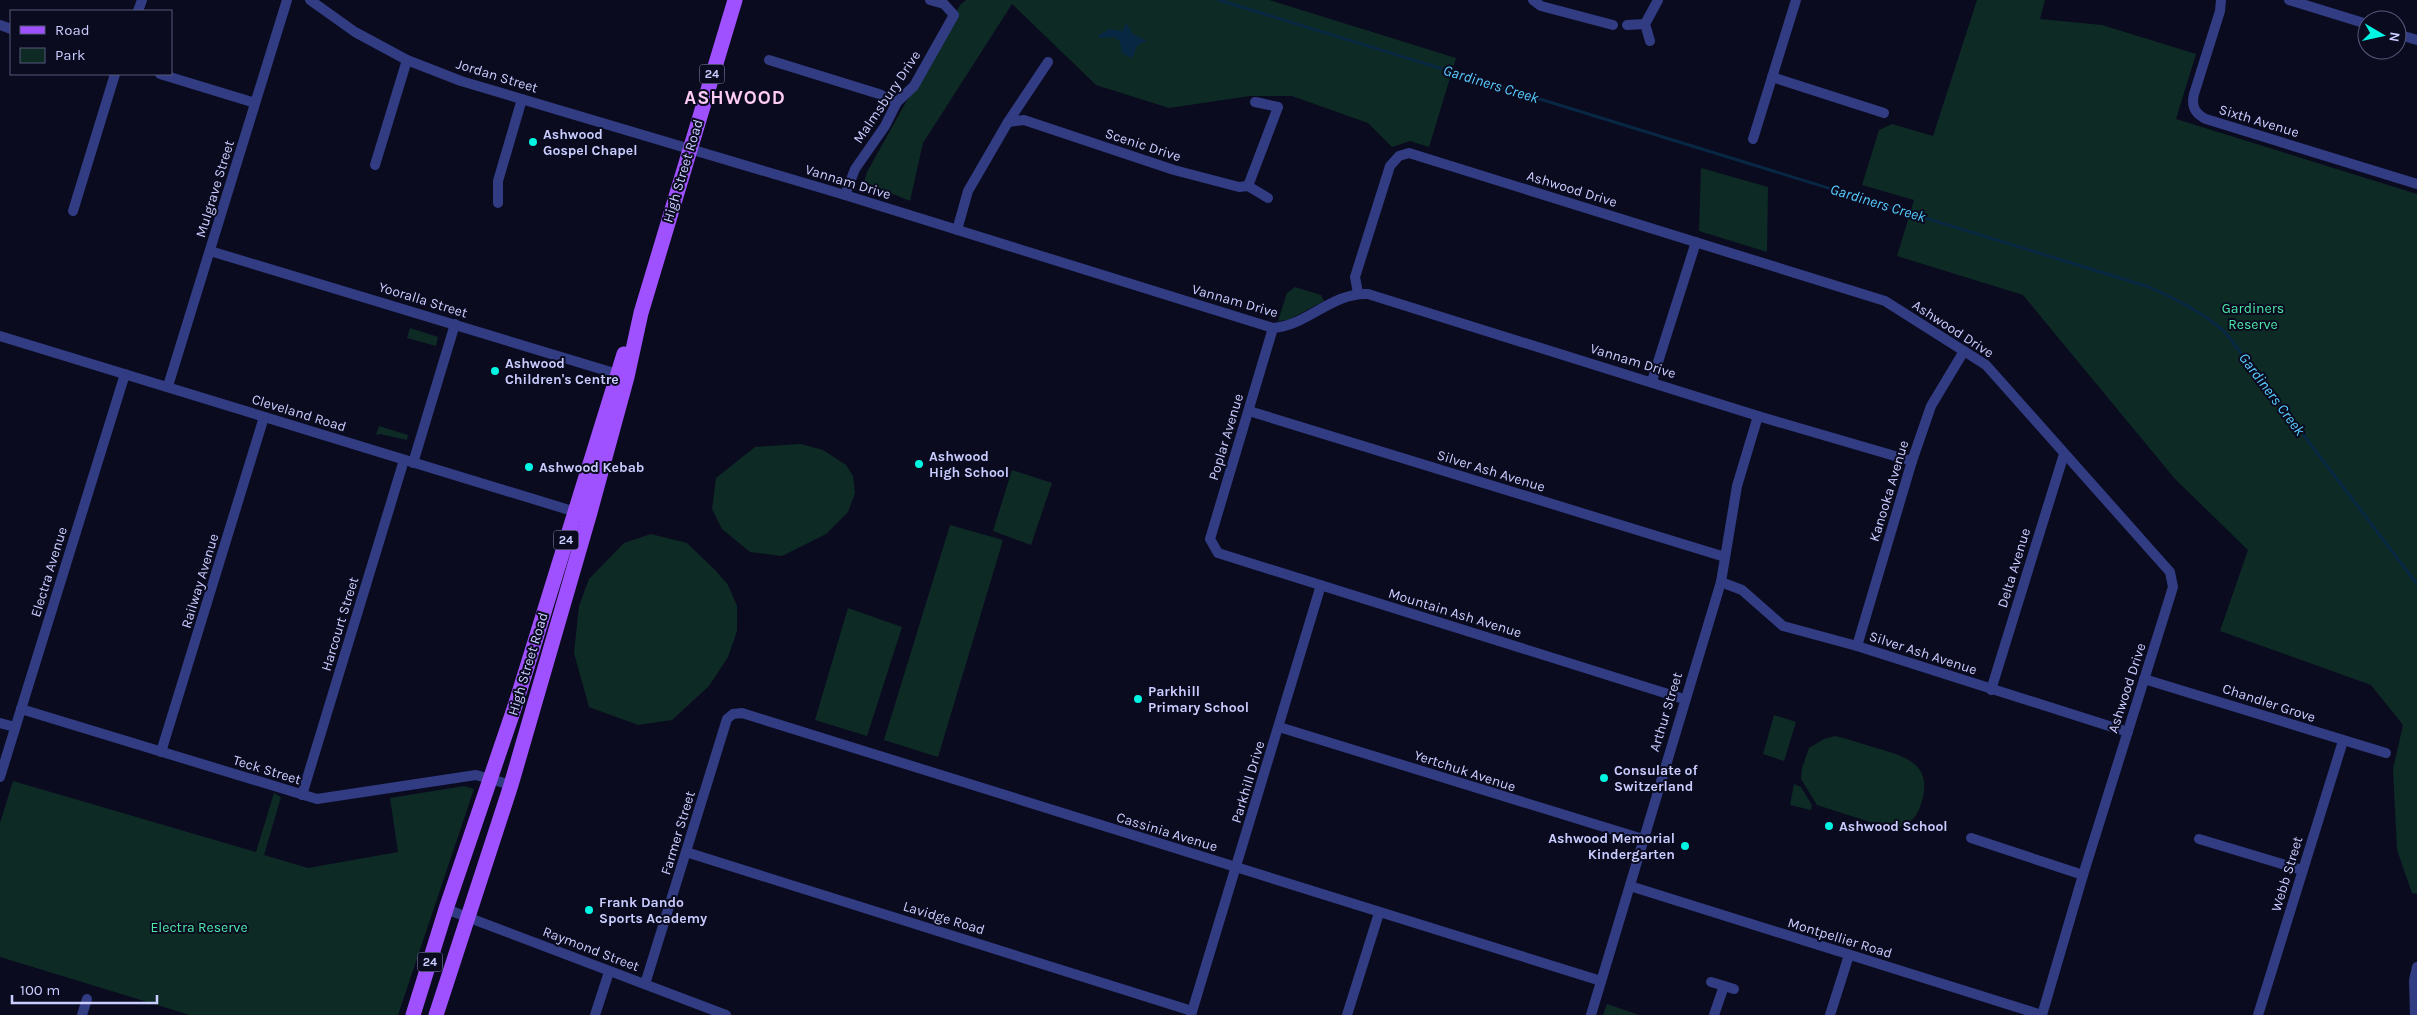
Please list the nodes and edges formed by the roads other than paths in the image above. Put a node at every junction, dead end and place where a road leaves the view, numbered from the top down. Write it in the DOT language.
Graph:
graph roads {
  1 [pos="287,0"];
  2 [pos="310,0"];
  3 [pos="735,0"];
  4 [pos="930,0"];
  5 [pos="1533,0"];
  6 [pos="1658,0"];
  7 [pos="1796,0"];
  8 [pos="2226,0"];
  9 [pos="2289,0"];
  10 [pos="2220,5"];
  11 [pos="2357,21"];
  12 [pos="1645,24"];
  13 [pos="1612,25"];
  14 [pos="1627,25"];
  15 [pos="1650,41"];
  16 [pos="407,60"];
  17 [pos="770,60"];
  18 [pos="1048,62"];
  19 [pos="115,75"];
  20 [pos="163,75"];
  21 [pos="1772,78"];
  22 [pos="522,99"];
  23 [pos="897,102"];
  24 [pos="1255,102"];
  25 [pos="255,103"];
  26 [pos="1884,113"];
  27 [pos="1008,122"];
  28 [pos="1753,139"];
  29 [pos="690,148"];
  30 [pos="375,165"];
  31 [pos="2417,184"];
  32 [pos="1248,186"];
  33 [pos="845,195"];
  34 [pos="1268,198"];
  35 [pos="498,203"];
  36 [pos="73,212"];
  37 [pos="957,230"];
  38 [pos="1696,242"];
  39 [pos="210,251"];
  40 [pos="1358,293"];
  41 [pos="455,324"];
  42 [pos="1273,328"];
  43 [pos="0,336"];
  44 [pos="1964,350"];
  45 [pos="125,374"];
  46 [pos="622,375"];
  47 [pos="1652,381"];
  48 [pos="168,386"];
  49 [pos="1249,411"];
  50 [pos="1758,416"];
  51 [pos="264,417"];
  52 [pos="2064,454"];
  53 [pos="1912,461"];
  54 [pos="409,462"];
  55 [pos="582,514"];
  56 [pos="1218,553"];
  57 [pos="1725,557"];
  58 [pos="1721,582"];
  59 [pos="1321,585"];
  60 [pos="1857,646"];
  61 [pos="2144,679"];
  62 [pos="1991,690"];
  63 [pos="1684,699"];
  64 [pos="21,709"];
  65 [pos="727,719"];
  66 [pos="0,723"];
  67 [pos="15,727"];
  68 [pos="1279,727"];
  69 [pos="2128,732"];
  70 [pos="2343,741"];
  71 [pos="161,752"];
  72 [pos="2386,753"];
  73 [pos="0,777"];
  74 [pos="490,778"];
  75 [pos="511,785"];
  76 [pos="302,795"];
  77 [pos="1971,838"];
  78 [pos="1643,839"];
  79 [pos="2199,839"];
  80 [pos="686,852"];
  81 [pos="1236,867"];
  82 [pos="2302,870"];
  83 [pos="2083,875"];
  84 [pos="1630,886"];
  85 [pos="446,909"];
  86 [pos="1379,913"];
  87 [pos="469,918"];
  88 [pos="1849,955"];
  89 [pos="2417,967"];
  90 [pos="609,972"];
  91 [pos="1601,981"];
  92 [pos="1711,982"];
  93 [pos="645,984"];
  94 [pos="1724,986"];
  95 [pos="1734,989"];
  96 [pos="87,999"];
  97 [pos="1192,1013"];
  98 [pos="82,1015"];
  99 [pos="414,1015"];
  100 [pos="436,1015"];
  101 [pos="595,1015"];
  102 [pos="726,1015"];
  103 [pos="1347,1015"];
  104 [pos="1591,1015"];
  105 [pos="1714,1015"];
  106 [pos="1830,1015"];
  107 [pos="2042,1015"];
  108 [pos="2258,1015"];
  109 [pos="2414,1015"];
  1 -- 25 [label="street, Mulgrave Street"];
  2 -- 16 [label="street, Jordan Street"];
  3 -- 29 [label="main road, High Street Road / 24"];
  4 -- 23 [label="street, Malmsbury Drive"];
  5 -- 13 [label="street"];
  6 -- 12 [label="street"];
  7 -- 21 [label="street"];
  8 -- 10 [label="street, Sixth Avenue"];
  9 -- 11 [label="street"];
  10 -- 31 [label="street, Sixth Avenue"];
  12 -- 14 [label="street"];
  12 -- 15 [label="street"];
  16 -- 22 [label="street, Jordan Street"];
  16 -- 30 [label="street"];
  17 -- 23 [label="street"];
  18 -- 27 [label="street"];
  19 -- 36 [label="street"];
  20 -- 25 [label="street"];
  21 -- 26 [label="street"];
  21 -- 28 [label="street"];
  22 -- 29 [label="street, Jordan Street"];
  22 -- 35 [label="street"];
  23 -- 33 [label="street, Malmsbury Drive"];
  24 -- 32 [label="street"];
  25 -- 39 [label="street, Mulgrave Street"];
  27 -- 32 [label="street, Scenic Drive"];
  27 -- 37 [label="street"];
  29 -- 33 [label="street, Vannam Drive"];
  29 -- 46 [label="main road, High Street Road / 24"];
  32 -- 34 [label="street, Scenic Drive"];
  33 -- 37 [label="street, Vannam Drive"];
  37 -- 42 [label="street, Vannam Drive"];
  38 -- 40 [label="street, Ashwood Drive"];
  38 -- 44 [label="street, Ashwood Drive"];
  38 -- 47 [label="street"];
  39 -- 41 [label="street, Yooralla Street"];
  39 -- 48 [label="street, Mulgrave Street"];
  40 -- 42 [label="street, Vannam Drive"];
  40 -- 47 [label="street, Vannam Drive"];
  41 -- 46 [label="street, Yooralla Street"];
  41 -- 54 [label="street, Harcourt Street"];
  42 -- 49 [label="street, Poplar Avenue"];
  43 -- 45 [label="street, Cleveland Road"];
  44 -- 52 [label="street, Ashwood Drive"];
  44 -- 53 [label="street, Kanooka Avenue"];
  45 -- 48 [label="street, Cleveland Road"];
  45 -- 64 [label="street, Electra Avenue"];
  46 -- 55 [label="main road, High Street Road / 24"];
  47 -- 50 [label="street, Vannam Drive"];
  48 -- 51 [label="street, Cleveland Road"];
  49 -- 56 [label="street, Poplar Avenue"];
  49 -- 57 [label="street, Silver Ash Avenue"];
  50 -- 53 [label="street, Vannam Drive"];
  50 -- 57 [label="street, Arthur Street"];
  51 -- 54 [label="street, Cleveland Road"];
  51 -- 71 [label="street, Railway Avenue"];
  52 -- 61 [label="street, Ashwood Drive"];
  52 -- 62 [label="street, Delta Avenue"];
  53 -- 60 [label="street, Kanooka Avenue"];
  54 -- 55 [label="street, Cleveland Road"];
  54 -- 76 [label="street, Harcourt Street"];
  55 -- 74 [label="main road, High Street Road / 24"];
  55 -- 75 [label="main road, High Street Road / 24"];
  56 -- 59 [label="street, Mountain Ash Avenue"];
  57 -- 58 [label="street, Arthur Street"];
  58 -- 60 [label="street, Silver Ash Avenue"];
  58 -- 63 [label="street, Arthur Street"];
  59 -- 63 [label="street, Mountain Ash Avenue"];
  59 -- 68 [label="street, Parkhill Drive"];
  60 -- 62 [label="street, Silver Ash Avenue"];
  61 -- 69 [label="street, Ashwood Drive"];
  61 -- 70 [label="street, Chandler Grove"];
  62 -- 69 [label="street, Silver Ash Avenue"];
  63 -- 78 [label="street, Arthur Street"];
  64 -- 67 [label="street, Electra Avenue"];
  64 -- 71 [label="street, Teck Street"];
  65 -- 80 [label="street, Farmer Street"];
  65 -- 81 [label="street, Cassinia Avenue"];
  66 -- 67 [label="street"];
  67 -- 73 [label="street, Electra Avenue"];
  68 -- 78 [label="street, Yertchuk Avenue"];
  68 -- 81 [label="street, Parkhill Drive"];
  69 -- 83 [label="street, Ashwood Drive"];
  70 -- 72 [label="street, Chandler Grove"];
  70 -- 82 [label="street, Webb Street"];
  71 -- 76 [label="street, Teck Street"];
  74 -- 75 [label="street, Teck Street"];
  74 -- 76 [label="street, Teck Street"];
  74 -- 85 [label="main road, High Street Road / 24"];
  75 -- 87 [label="main road, High Street Road / 24"];
  77 -- 83 [label="street"];
  78 -- 84 [label="street, Arthur Street"];
  79 -- 82 [label="street"];
  80 -- 93 [label="street, Farmer Street"];
  80 -- 97 [label="street, Lavidge Road"];
  81 -- 86 [label="street, Cassinia Avenue"];
  81 -- 97 [label="street, Parkhill Drive"];
  82 -- 108 [label="street, Webb Street"];
  83 -- 107 [label="street, Ashwood Drive"];
  84 -- 88 [label="street, Montpellier Road"];
  84 -- 91 [label="street, Arthur Street"];
  85 -- 87 [label="street, Raymond Street"];
  85 -- 99 [label="main road, High Street Road / 24"];
  86 -- 91 [label="street, Cassinia Avenue"];
  86 -- 103 [label="street"];
  87 -- 90 [label="street, Raymond Street"];
  87 -- 100 [label="main road, High Street Road / 24"];
  88 -- 106 [label="street"];
  88 -- 107 [label="street, Montpellier Road"];
  89 -- 109 [label="street"];
  90 -- 93 [label="street, Raymond Street"];
  90 -- 101 [label="street"];
  91 -- 104 [label="street, Arthur Street"];
  92 -- 94 [label="street"];
  93 -- 102 [label="street, Raymond Street"];
  94 -- 95 [label="street"];
  94 -- 105 [label="street"];
  96 -- 98 [label="street"];
}
